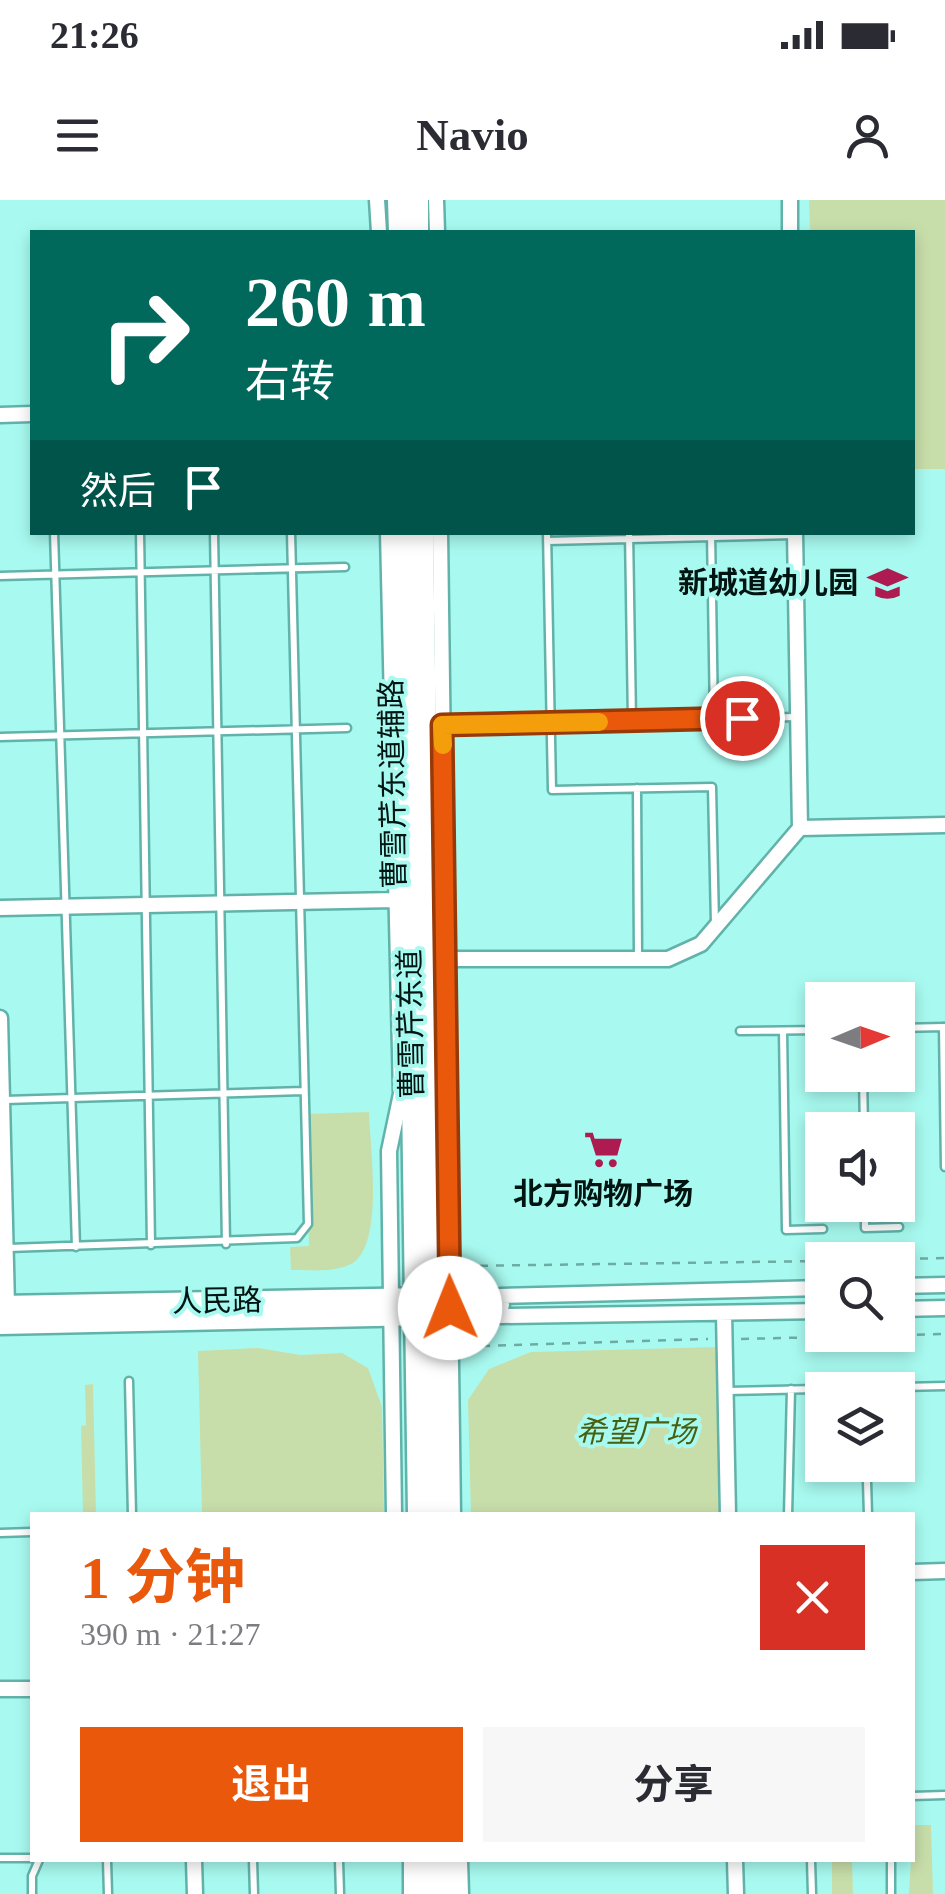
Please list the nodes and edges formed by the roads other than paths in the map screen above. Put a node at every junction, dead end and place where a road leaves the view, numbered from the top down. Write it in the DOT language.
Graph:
graph roads {
  1 [pos="378,200"];
  2 [pos="398,200"];
  3 [pos="418,200"];
  4 [pos="436,200"];
  5 [pos="790,200"];
  6 [pos="378,230"];
  7 [pos="399,230"];
  8 [pos="418,230"];
  9 [pos="437,230"];
  10 [pos="790,230"];
  11 [pos="30,414"];
  12 [pos="0,415"];
  13 [pos="54,535"];
  14 [pos="140,535"];
  15 [pos="214,535"];
  16 [pos="292,535"];
  17 [pos="388,535"];
  18 [pos="404,535"];
  19 [pos="423,535"];
  20 [pos="440,535"];
  21 [pos="711,535"];
  22 [pos="795,535"];
  23 [pos="629,536"];
  24 [pos="547,537"];
  25 [pos="346,567"];
  26 [pos="292,568"];
  27 [pos="215,570"];
  28 [pos="140,572"];
  29 [pos="56,574"];
  30 [pos="0,576"];
  31 [pos="798,718"];
  32 [pos="714,719"];
  33 [pos="632,721"];
  34 [pos="551,722"];
  35 [pos="442,725"];
  36 [pos="347,728"];
  37 [pos="296,730"];
  38 [pos="218,732"];
  39 [pos="143,733"];
  40 [pos="61,735"];
  41 [pos="0,737"];
  42 [pos="636,788"];
  43 [pos="945,825"];
  44 [pos="800,828"];
  45 [pos="395,900"];
  46 [pos="299,902"];
  47 [pos="220,904"];
  48 [pos="146,905"];
  49 [pos="66,907"];
  50 [pos="0,908"];
  51 [pos="715,927"];
  52 [pos="438,958"];
  53 [pos="638,959"];
  54 [pos="0,1018"];
  55 [pos="944,1027"];
  56 [pos="915,1028"];
  57 [pos="805,1030"];
  58 [pos="740,1031"];
  59 [pos="783,1031"];
  60 [pos="0,1060"];
  61 [pos="303,1091"];
  62 [pos="224,1094"];
  63 [pos="149,1096"];
  64 [pos="72,1098"];
  65 [pos="2,1100"];
  66 [pos="945,1166"];
  67 [pos="865,1222"];
  68 [pos="899,1227"];
  69 [pos="823,1229"];
  70 [pos="226,1244"];
  71 [pos="151,1245"];
  72 [pos="76,1247"];
  73 [pos="6,1248"];
  74 [pos="945,1285"];
  75 [pos="915,1286"];
  76 [pos="805,1288"];
  77 [pos="502,1305"];
  78 [pos="418,1307"];
  79 [pos="945,1308"];
  80 [pos="915,1309"];
  81 [pos="805,1311"];
  82 [pos="2,1312"];
  83 [pos="724,1313"];
  84 [pos="129,1381"];
  85 [pos="945,1386"];
  86 [pos="915,1387"];
  87 [pos="791,1389"];
  88 [pos="805,1389"];
  89 [pos="726,1390"];
  90 [pos="867,1482"];
  91 [pos="132,1512"];
  92 [pos="394,1512"];
  93 [pos="418,1512"];
  94 [pos="437,1512"];
  95 [pos="452,1512"];
  96 [pos="728,1512"];
  97 [pos="788,1512"];
  98 [pos="868,1512"];
  99 [pos="30,1532"];
  100 [pos="0,1533"];
  101 [pos="945,1571"];
  102 [pos="915,1572"];
  103 [pos="30,1688"];
  104 [pos="0,1689"];
  105 [pos="945,1795"];
  106 [pos="915,1796"];
  107 [pos="0,1858"];
  108 [pos="30,1859"];
  109 [pos="35,1862"];
  110 [pos="107,1862"];
  111 [pos="194,1862"];
  112 [pos="253,1862"];
  113 [pos="339,1862"];
  114 [pos="410,1862"];
  115 [pos="426,1862"];
  116 [pos="444,1862"];
  117 [pos="460,1862"];
  118 [pos="735,1862"];
  119 [pos="811,1862"];
  120 [pos="891,1862"];
  121 [pos="32,1894"];
  122 [pos="108,1894"];
  123 [pos="194,1894"];
  124 [pos="254,1894"];
  125 [pos="340,1894"];
  126 [pos="411,1894"];
  127 [pos="427,1894"];
  128 [pos="444,1894"];
  129 [pos="461,1894"];
  130 [pos="736,1894"];
  131 [pos="812,1894"];
  132 [pos="892,1894"];
  1 -- 6 [label="street"];
  2 -- 7 [label="main road"];
  3 -- 8 [label="main road"];
  4 -- 9 [label="street"];
  5 -- 10 [label="street"];
  11 -- 12 [label="street"];
  13 -- 29 [label="lane"];
  14 -- 28 [label="lane"];
  15 -- 27 [label="lane"];
  16 -- 26 [label="lane"];
  17 -- 45 [label="street, 曹雪芹东道辅路"];
  18 -- 78 [label="main road, 曹雪芹东道"];
  19 -- 52 [label="main road, 曹雪芹东道"];
  20 -- 35 [label="street, 曹雪芹东道辅路"];
  21 -- 23 [label="lane"];
  21 -- 32 [label="lane"];
  22 -- 31 [label="street"];
  23 -- 24 [label="lane"];
  23 -- 33 [label="lane"];
  24 -- 34 [label="lane"];
  25 -- 26 [label="lane"];
  26 -- 27 [label="lane"];
  26 -- 37 [label="lane"];
  27 -- 28 [label="lane"];
  27 -- 38 [label="lane"];
  28 -- 29 [label="lane"];
  28 -- 39 [label="lane"];
  29 -- 30 [label="lane"];
  29 -- 40 [label="lane"];
  31 -- 32 [label="lane"];
  31 -- 44 [label="street"];
  32 -- 33 [label="lane"];
  33 -- 34 [label="lane"];
  34 -- 35 [label="lane"];
  34 -- 42 [label="lane"];
  35 -- 52 [label="street, 曹雪芹东道辅路"];
  36 -- 37 [label="lane"];
  37 -- 38 [label="lane"];
  37 -- 46 [label="lane"];
  38 -- 39 [label="lane"];
  38 -- 47 [label="lane"];
  39 -- 40 [label="lane"];
  39 -- 48 [label="lane"];
  40 -- 41 [label="lane"];
  40 -- 49 [label="lane"];
  42 -- 51 [label="lane"];
  42 -- 53 [label="lane"];
  43 -- 44 [label="street"];
  44 -- 51 [label="street"];
  45 -- 46 [label="street"];
  45 -- 78 [label="street, 曹雪芹东道辅路"];
  46 -- 47 [label="street"];
  46 -- 61 [label="lane"];
  47 -- 48 [label="street"];
  47 -- 62 [label="lane"];
  48 -- 49 [label="street"];
  48 -- 63 [label="lane"];
  49 -- 50 [label="street"];
  49 -- 64 [label="lane"];
  51 -- 53 [label="street"];
  52 -- 53 [label="street"];
  52 -- 78 [label="main road, 曹雪芹东道"];
  52 -- 78 [label="street, 曹雪芹东道辅路"];
  54 -- 60 [label="street"];
  55 -- 56 [label="lane"];
  55 -- 66 [label="lane"];
  57 -- 59 [label="lane"];
  58 -- 59 [label="lane"];
  59 -- 69 [label="lane"];
  60 -- 65 [label="street"];
  61 -- 62 [label="lane"];
  61 -- 70 [label="lane"];
  62 -- 63 [label="lane"];
  62 -- 70 [label="lane"];
  63 -- 64 [label="lane"];
  63 -- 71 [label="lane"];
  64 -- 65 [label="lane"];
  64 -- 72 [label="lane"];
  65 -- 73 [label="street"];
  67 -- 68 [label="lane"];
  70 -- 71 [label="lane"];
  71 -- 72 [label="lane"];
  72 -- 73 [label="lane"];
  73 -- 82 [label="street"];
  74 -- 75 [label="street"];
  76 -- 77 [label="street, 人民路"];
  77 -- 78 [label="street, 人民路"];
  77 -- 83 [label="street, 人民路"];
  78 -- 82 [label="main road, 人民路"];
  78 -- 92 [label="street, 曹雪芹东道辅路"];
  78 -- 93 [label="main road, 曹雪芹东道"];
  78 -- 94 [label="main road, 曹雪芹东道"];
  78 -- 95 [label="street, 曹雪芹东道辅路"];
  79 -- 80 [label="street"];
  81 -- 83 [label="street, 人民路"];
  83 -- 89 [label="street"];
  84 -- 91 [label="lane"];
  85 -- 86 [label="lane"];
  87 -- 88 [label="lane"];
  87 -- 89 [label="lane"];
  87 -- 97 [label="lane"];
  89 -- 96 [label="street"];
  90 -- 98 [label="lane"];
  99 -- 100 [label="lane"];
  101 -- 102 [label="street"];
  103 -- 104 [label="street"];
  105 -- 106 [label="lane"];
  107 -- 108 [label="lane"];
  109 -- 121 [label="lane"];
  110 -- 122 [label="lane"];
  111 -- 123 [label="street"];
  112 -- 124 [label="lane"];
  113 -- 125 [label="lane"];
  114 -- 126 [label="street"];
  115 -- 127 [label="main road"];
  116 -- 128 [label="main road"];
  117 -- 129 [label="street"];
  118 -- 130 [label="street"];
  119 -- 131 [label="lane"];
  120 -- 132 [label="lane"];
}
